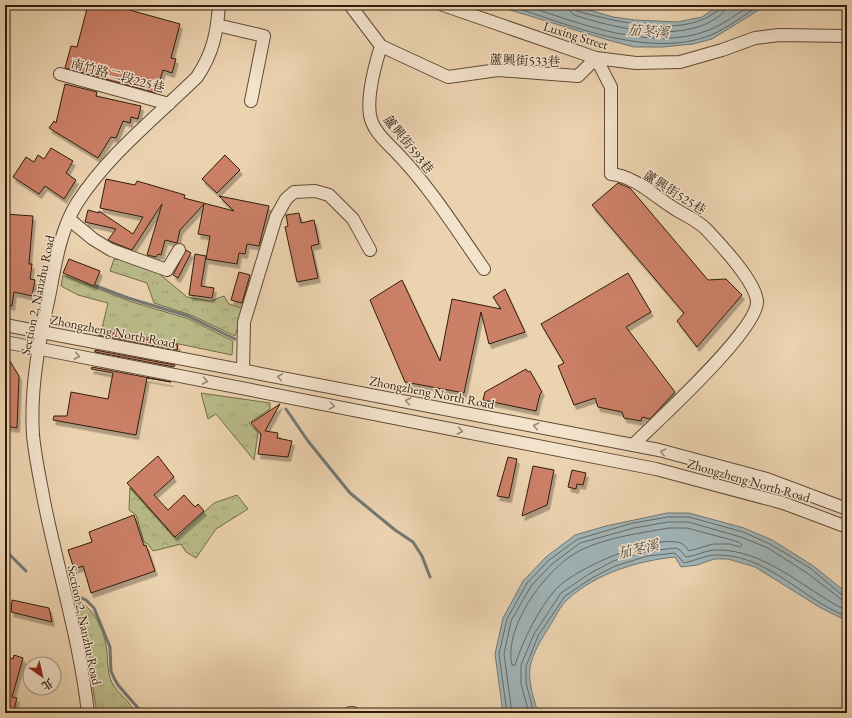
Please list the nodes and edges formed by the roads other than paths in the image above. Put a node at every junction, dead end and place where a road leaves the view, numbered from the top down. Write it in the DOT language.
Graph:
graph roads {
  1 [pos="219,5"];
  2 [pos="350,5"];
  3 [pos="443,5"];
  4 [pos="217,25"];
  5 [pos="847,36"];
  6 [pos="381,46"];
  7 [pos="596,58"];
  8 [pos="60,74"];
  9 [pos="251,101"];
  10 [pos="170,104"];
  11 [pos="70,220"];
  12 [pos="179,250"];
  13 [pos="370,250"];
  14 [pos="484,269"];
  15 [pos="5,325"];
  16 [pos="42,331"];
  17 [pos="5,342"];
  18 [pos="39,348"];
  19 [pos="243,370"];
  20 [pos="633,445"];
  21 [pos="847,509"];
  22 [pos="847,528"];
  23 [pos="88,713"];
  1 -- 4 [label="street, Section 2, Nanzhu Road"];
  2 -- 6 [label="street"];
  3 -- 7 [label="street, Luxing Street"];
  4 -- 9 [label="street"];
  4 -- 10 [label="street, Section 2, Nanzhu Road"];
  5 -- 7 [label="street, Luxing Street"];
  6 -- 7 [label="street, 蘆興街533巷"];
  6 -- 14 [label="street, 蘆興街593巷"];
  7 -- 20 [label="street, 蘆興街525巷"];
  8 -- 10 [label="street, 南竹路二段225巷"];
  10 -- 11 [label="street, Section 2, Nanzhu Road"];
  11 -- 12 [label="street"];
  11 -- 16 [label="street, Section 2, Nanzhu Road"];
  13 -- 19 [label="street"];
  15 -- 16 [label="street, Zhongzheng North Road"];
  16 -- 18 [label="street, Section 2, Nanzhu Road"];
  16 -- 19 [label="street, Zhongzheng North Road"];
  17 -- 18 [label="street, Zhongzheng North Road"];
  18 -- 22 [label="street, Zhongzheng North Road, one-way"];
  18 -- 23 [label="street, Section 2, Nanzhu Road"];
  20 -- 19 [label="street, Zhongzheng North Road, one-way"];
  21 -- 20 [label="street, Zhongzheng North Road, one-way"];
}
